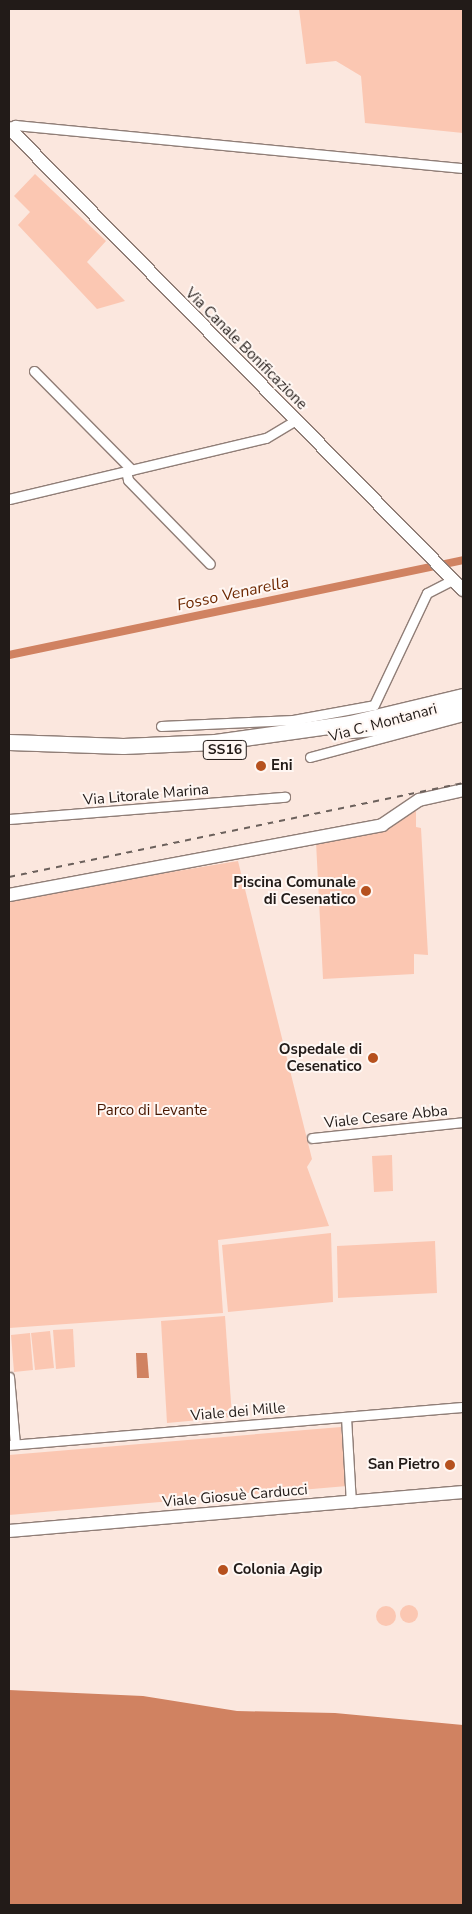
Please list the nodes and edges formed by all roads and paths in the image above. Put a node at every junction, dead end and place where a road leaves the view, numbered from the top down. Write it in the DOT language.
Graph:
graph roads {
  1 [pos="9,128"];
  2 [pos="463,168"];
  3 [pos="34,371"];
  4 [pos="294,421"];
  5 [pos="129,470"];
  6 [pos="9,499"];
  7 [pos="210,564"];
  8 [pos="456,579"];
  9 [pos="463,590"];
  10 [pos="463,696"];
  11 [pos="463,708"];
  12 [pos="463,716"];
  13 [pos="161,726"];
  14 [pos="9,742"];
  15 [pos="9,752"];
  16 [pos="310,757"];
  17 [pos="463,790"];
  18 [pos="285,797"];
  19 [pos="9,819"];
  20 [pos="9,895"];
  21 [pos="463,1122"];
  22 [pos="312,1138"];
  23 [pos="9,1377"];
  24 [pos="463,1407"];
  25 [pos="346,1417"];
  26 [pos="12,1444"];
  27 [pos="463,1492"];
  28 [pos="350,1503"];
  29 [pos="9,1531"];
  1 -- 2 [label="street"];
  1 -- 4 [label="street, Via Canale Bonificazione"];
  3 -- 5 [label="street"];
  4 -- 5 [label="street"];
  4 -- 8 [label="street, Via Canale Bonificazione"];
  5 -- 6 [label="street"];
  5 -- 7 [label="street"];
  8 -- 9 [label="street, Via Canale Bonificazione"];
  8 -- 13 [label="street"];
  10 -- 14 [label="highway, SS16"];
  11 -- 15 [label="highway, SS16"];
  12 -- 16 [label="street, Via C. Montanari"];
  17 -- 20 [label="street"];
  18 -- 19 [label="street, Via Litorale Marina"];
  21 -- 22 [label="street, Viale Cesare Abba"];
  23 -- 26 [label="street, Viale dei Mille"];
  24 -- 25 [label="street, Viale dei Mille"];
  25 -- 26 [label="street, Viale dei Mille"];
  25 -- 28 [label="street"];
  27 -- 28 [label="street, Viale Giosuè Carducci"];
  28 -- 29 [label="street, Viale Giosuè Carducci"];
}
